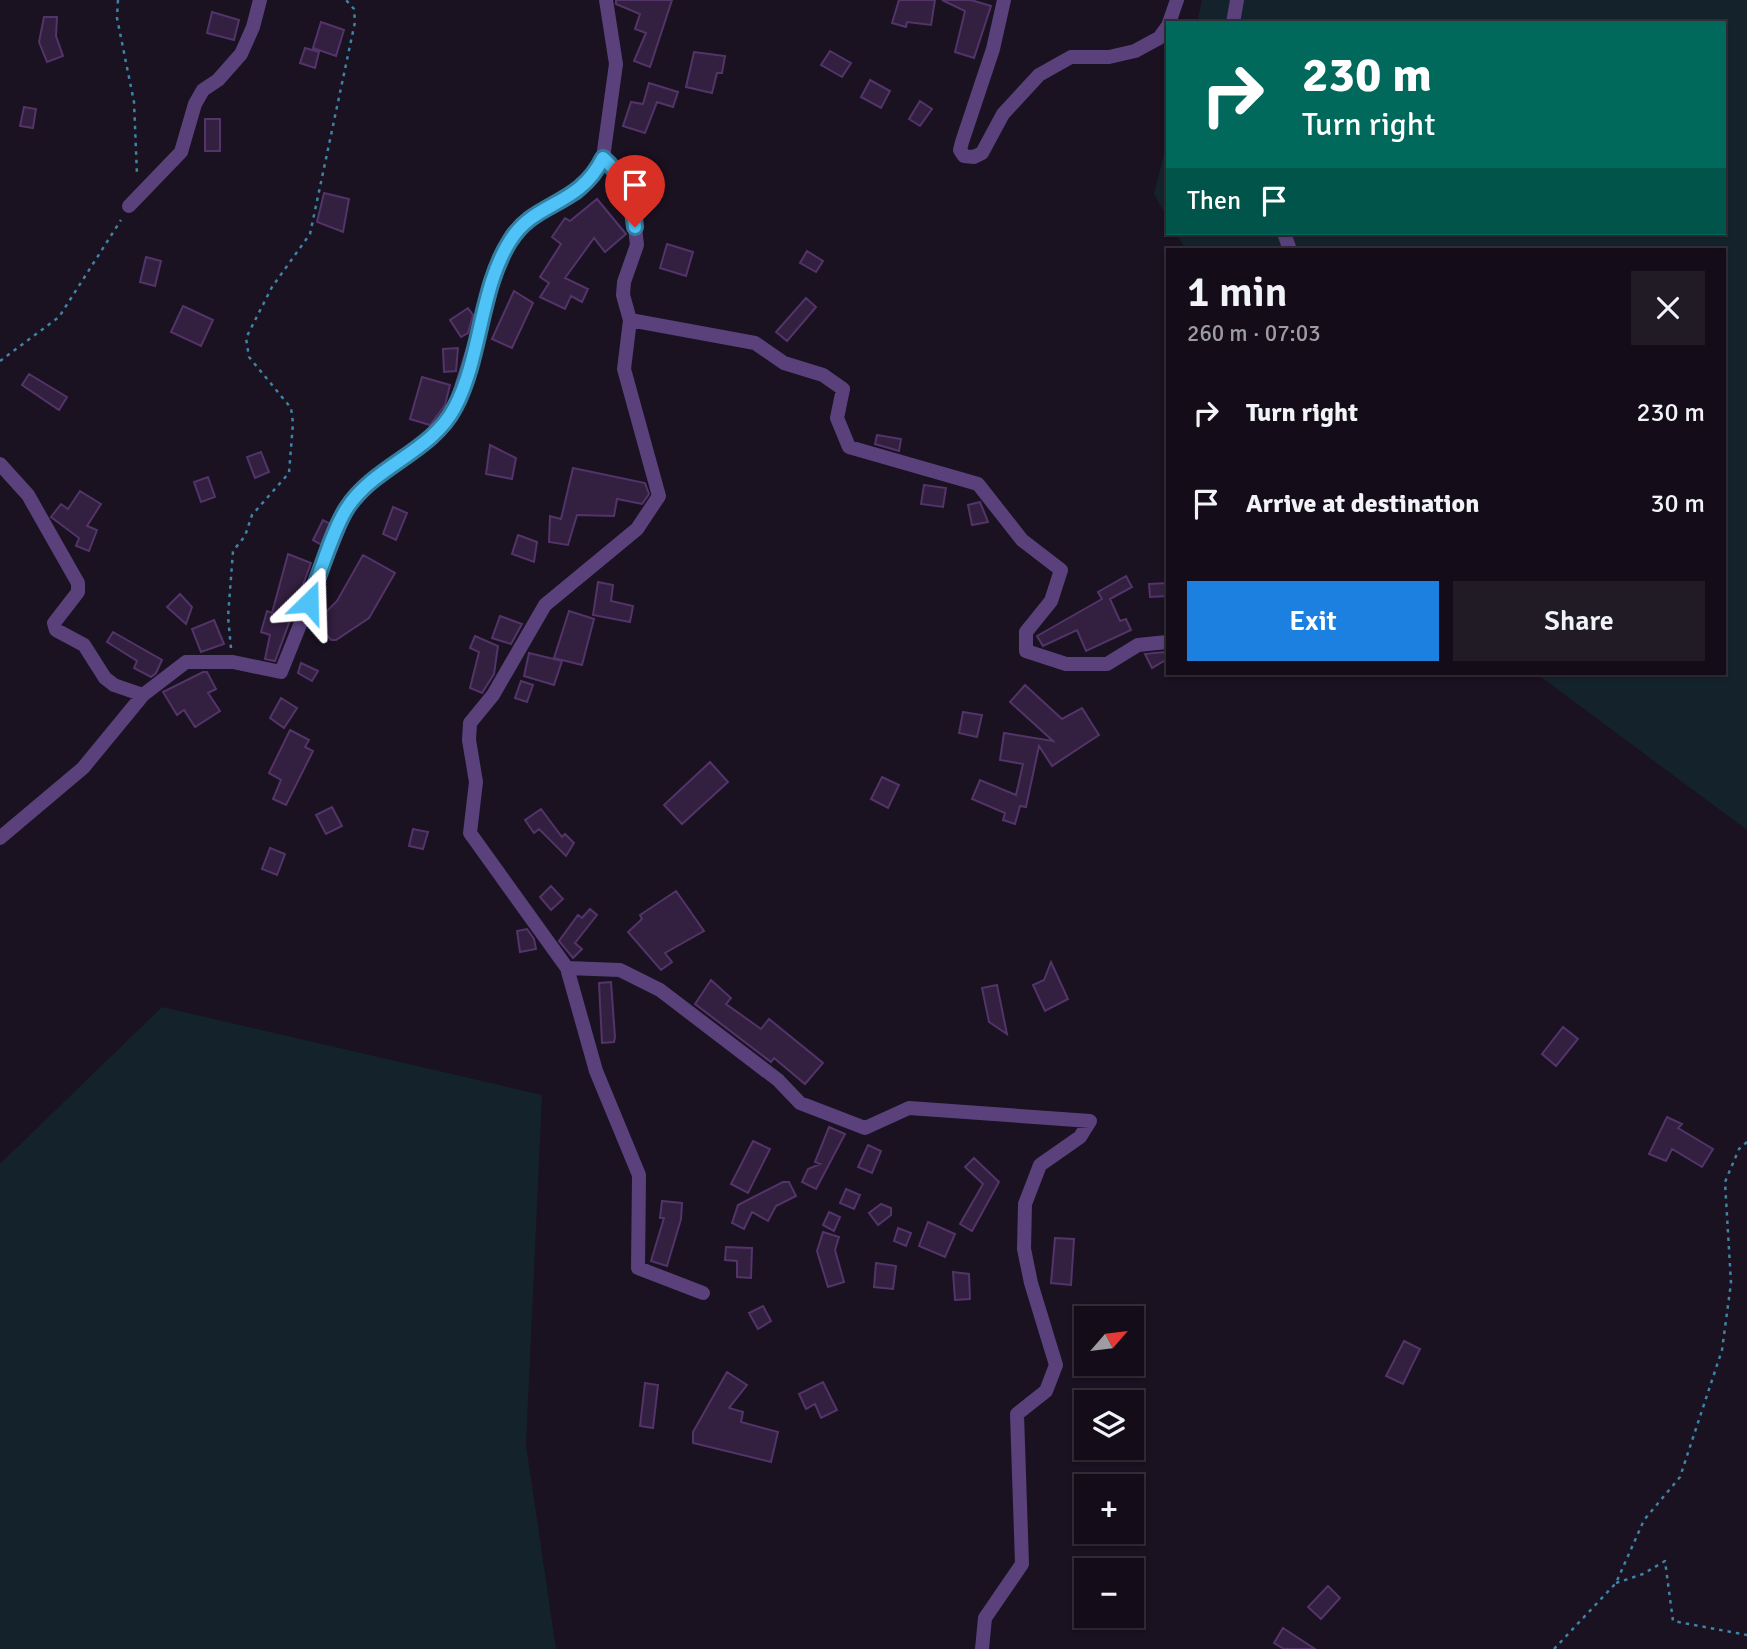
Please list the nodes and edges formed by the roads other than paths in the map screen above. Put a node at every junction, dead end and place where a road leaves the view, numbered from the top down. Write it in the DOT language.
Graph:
graph roads {
  1 [pos="260,0"];
  2 [pos="606,0"];
  3 [pos="1004,0"];
  4 [pos="1177,0"];
  5 [pos="1237,0"];
  6 [pos="1169,21"];
  7 [pos="1233,21"];
  8 [pos="1166,28"];
  9 [pos="603,158"];
  10 [pos="132,203"];
  11 [pos="630,320"];
  12 [pos="0,464"];
  13 [pos="1166,642"];
  14 [pos="142,695"];
  15 [pos="0,838"];
  16 [pos="567,968"];
  17 [pos="703,1293"];
  18 [pos="982,1649"];
  1 -- 10 [label="street"];
  2 -- 9 [label="street"];
  3 -- 8 [label="street"];
  4 -- 6 [label="street"];
  5 -- 7 [label="street"];
  9 -- 11 [label="street"];
  9 -- 14 [label="street"];
  11 -- 13 [label="street"];
  11 -- 16 [label="street"];
  12 -- 14 [label="street"];
  14 -- 15 [label="street"];
  16 -- 17 [label="street"];
  16 -- 18 [label="street"];
}
